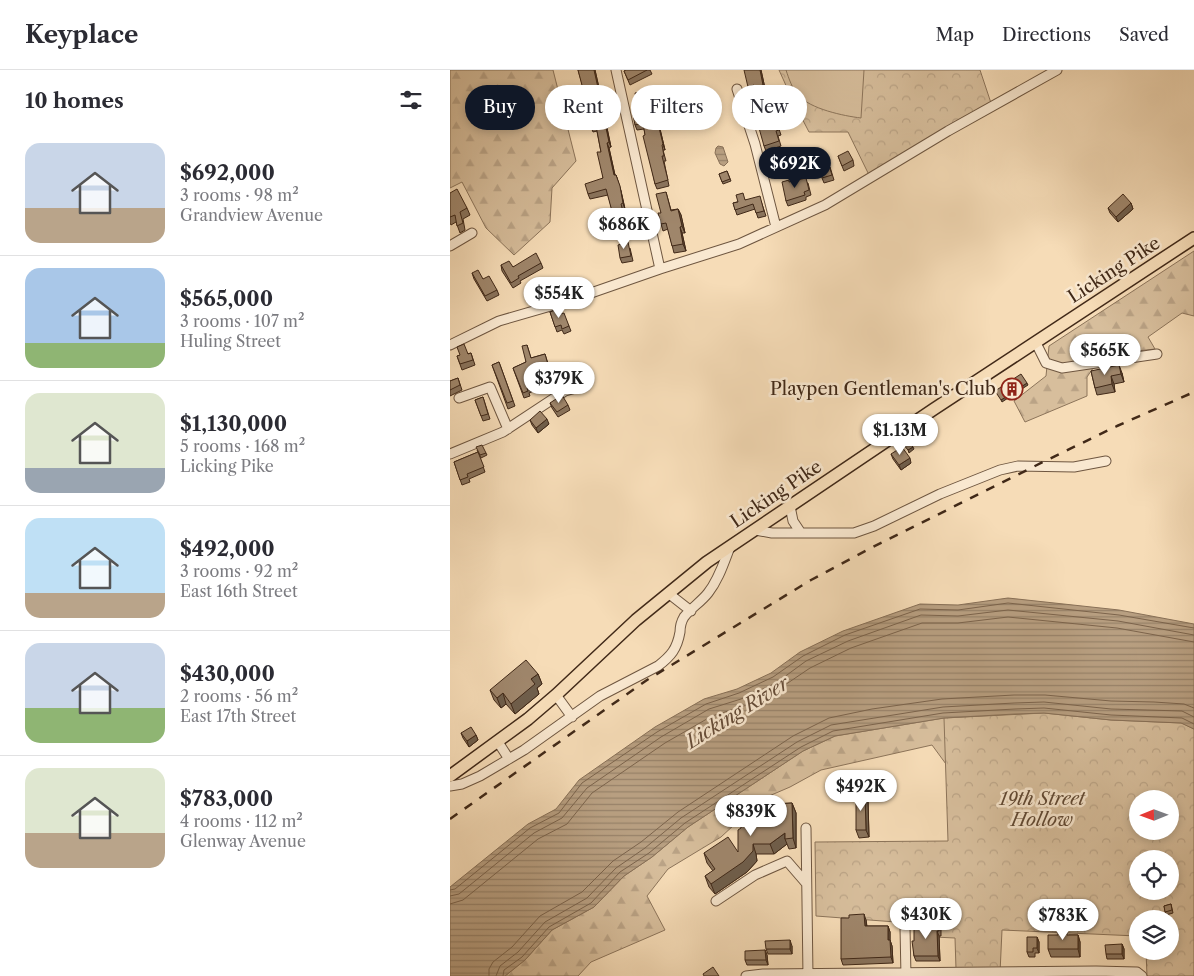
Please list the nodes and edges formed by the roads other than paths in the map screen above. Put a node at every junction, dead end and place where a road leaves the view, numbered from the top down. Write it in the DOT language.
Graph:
graph roads {
  1 [pos="616,70"];
  2 [pos="1056,70"];
  3 [pos="750,130"];
  4 [pos="776,227"];
  5 [pos="472,234"];
  6 [pos="1194,238"];
  7 [pos="450,246"];
  8 [pos="660,269"];
  9 [pos="1036,343"];
  10 [pos="450,345"];
  11 [pos="1157,354"];
  12 [pos="582,386"];
  13 [pos="459,398"];
  14 [pos="508,429"];
  15 [pos="450,454"];
  16 [pos="1106,461"];
  17 [pos="790,506"];
  18 [pos="755,530"];
  19 [pos="801,533"];
  20 [pos="730,547"];
  21 [pos="668,593"];
  22 [pos="690,611"];
  23 [pos="556,695"];
  24 [pos="572,717"];
  25 [pos="498,742"];
  26 [pos="510,758"];
  27 [pos="450,776"];
  28 [pos="450,786"];
  29 [pos="806,828"];
  30 [pos="806,883"];
  31 [pos="716,901"];
  32 [pos="905,928"];
  33 [pos="1096,973"];
  34 [pos="906,974"];
  35 [pos="954,974"];
  36 [pos="1000,974"];
  37 [pos="1139,974"];
  38 [pos="758,975"];
  39 [pos="808,975"];
  40 [pos="857,975"];
  41 [pos="746,976"];
  1 -- 8 [label="street"];
  2 -- 4 [label="street"];
  3 -- 4 [label="street"];
  4 -- 8 [label="street"];
  5 -- 7 [label="street"];
  6 -- 9 [label="main road, Licking Pike"];
  8 -- 10 [label="street"];
  9 -- 11 [label="street"];
  9 -- 17 [label="main road, Licking Pike"];
  12 -- 14 [label="street"];
  13 -- 14 [label="street"];
  14 -- 15 [label="street"];
  16 -- 19 [label="street"];
  17 -- 18 [label="main road, Licking Pike"];
  17 -- 19 [label="street"];
  18 -- 19 [label="street"];
  18 -- 20 [label="main road, Licking Pike"];
  20 -- 21 [label="main road, Licking Pike"];
  20 -- 22 [label="street"];
  21 -- 22 [label="street"];
  21 -- 23 [label="main road, Licking Pike"];
  22 -- 24 [label="street"];
  23 -- 24 [label="street"];
  23 -- 25 [label="main road, Licking Pike"];
  24 -- 26 [label="street"];
  25 -- 26 [label="street"];
  25 -- 27 [label="main road, Licking Pike"];
  26 -- 28 [label="street"];
  29 -- 30 [label="street"];
  30 -- 31 [label="street"];
  30 -- 39 [label="street"];
  32 -- 34 [label="street"];
  33 -- 36 [label="street"];
  33 -- 37 [label="street"];
  34 -- 35 [label="street"];
  34 -- 40 [label="street"];
  35 -- 36 [label="street"];
  38 -- 39 [label="street"];
  38 -- 41 [label="street"];
  39 -- 40 [label="street"];
}
